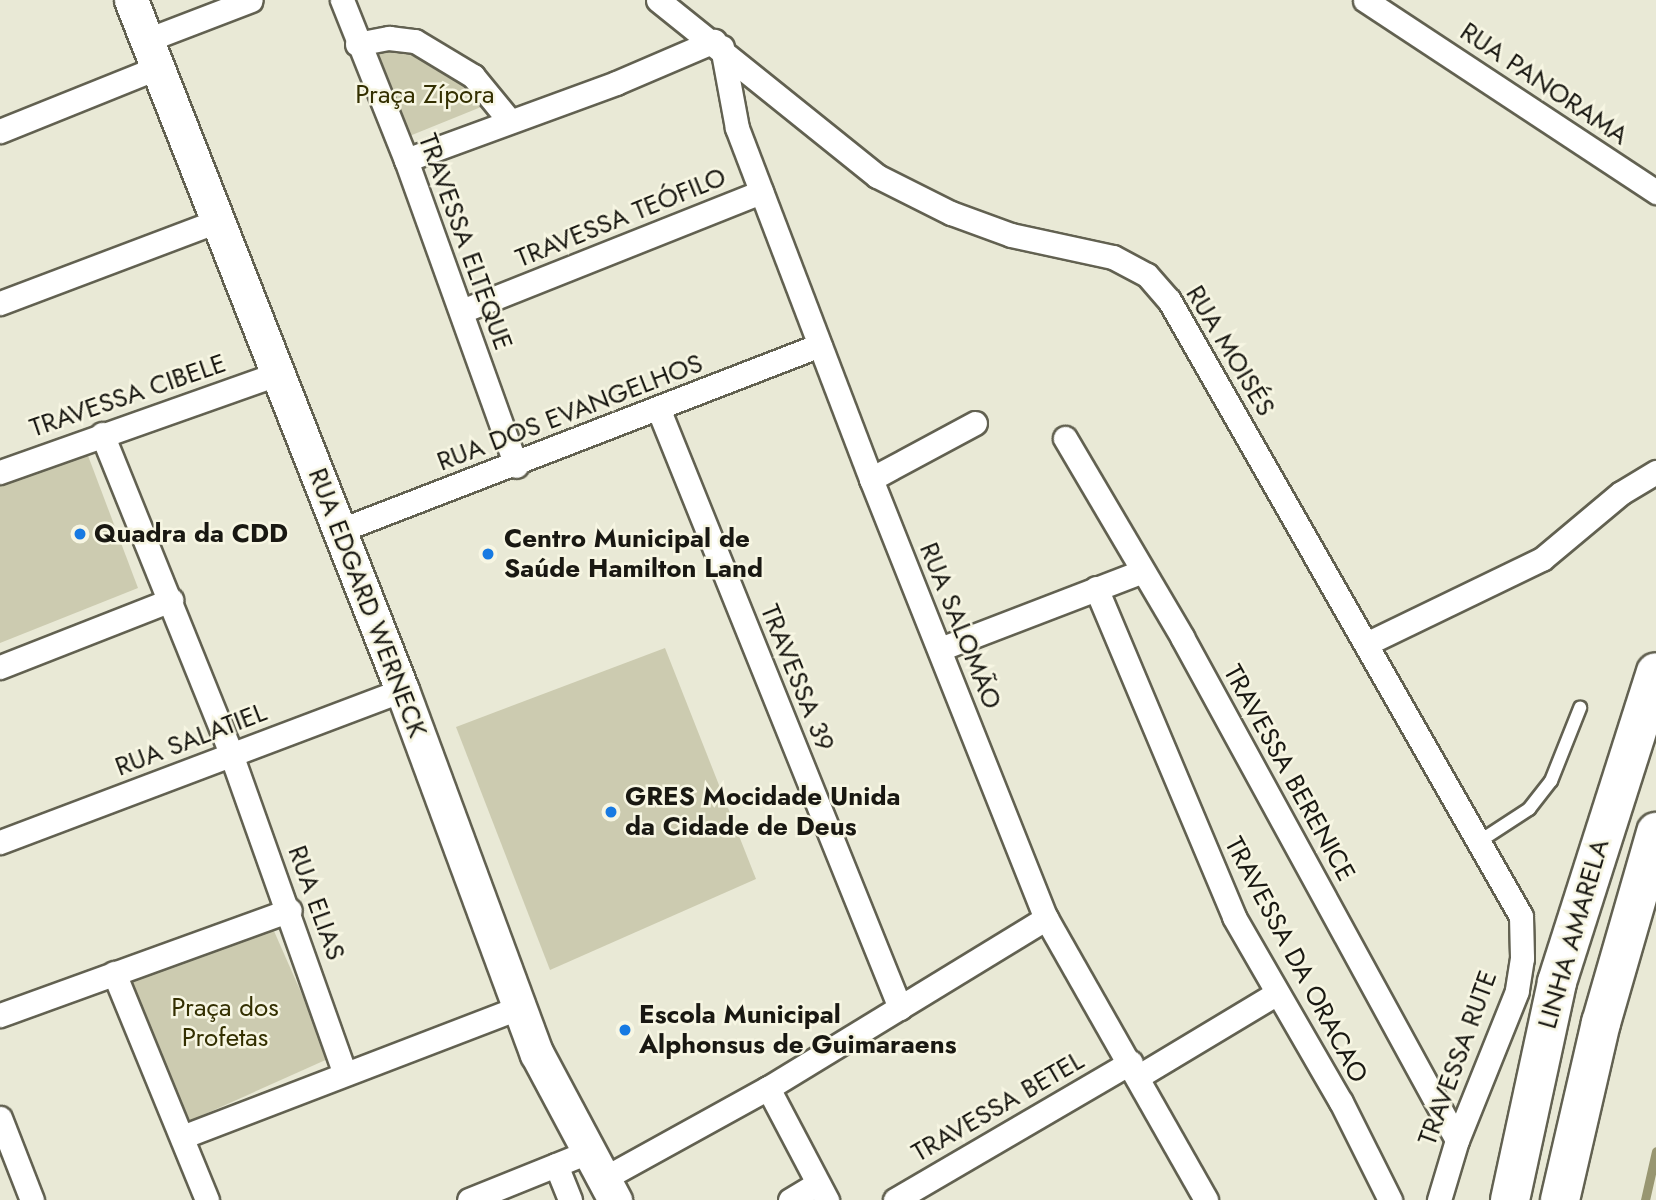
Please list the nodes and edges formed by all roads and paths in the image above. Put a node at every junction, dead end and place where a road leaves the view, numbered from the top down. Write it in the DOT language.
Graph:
graph roads {
  1 [pos="131,0"];
  2 [pos="251,0"];
  3 [pos="342,0"];
  4 [pos="659,0"];
  5 [pos="1365,0"];
  6 [pos="1396,7"];
  7 [pos="357,44"];
  8 [pos="718,44"];
  9 [pos="153,54"];
  10 [pos="509,120"];
  11 [pos="0,131"];
  12 [pos="406,160"];
  13 [pos="761,192"];
  14 [pos="1656,192"];
  15 [pos="217,221"];
  16 [pos="0,303"];
  17 [pos="462,311"];
  18 [pos="820,345"];
  19 [pos="276,374"];
  20 [pos="658,408"];
  21 [pos="975,423"];
  22 [pos="102,433"];
  23 [pos="1065,438"];
  24 [pos="516,466"];
  25 [pos="0,472"];
  26 [pos="1656,472"];
  27 [pos="871,479"];
  28 [pos="341,530"];
  29 [pos="1141,572"];
  30 [pos="1096,588"];
  31 [pos="170,600"];
  32 [pos="1368,643"];
  33 [pos="940,649"];
  34 [pos="0,667"];
  35 [pos="1656,672"];
  36 [pos="402,690"];
  37 [pos="1580,708"];
  38 [pos="231,754"];
  39 [pos="1656,832"];
  40 [pos="1480,841"];
  41 [pos="0,842"];
  42 [pos="1510,895"];
  43 [pos="290,910"];
  44 [pos="1046,918"];
  45 [pos="114,973"];
  46 [pos="1277,993"];
  47 [pos="521,1007"];
  48 [pos="900,1008"];
  49 [pos="0,1015"];
  50 [pos="1135,1069"];
  51 [pos="344,1072"];
  52 [pos="768,1088"];
  53 [pos="0,1118"];
  54 [pos="182,1138"];
  55 [pos="1457,1140"];
  56 [pos="1567,1160"];
  57 [pos="556,1165"];
  58 [pos="602,1177"];
  59 [pos="822,1192"];
  60 [pos="32,1200"];
  61 [pos="206,1200"];
  62 [pos="469,1200"];
  63 [pos="570,1200"];
  64 [pos="790,1200"];
  65 [pos="895,1200"];
  66 [pos="1206,1200"];
  67 [pos="1390,1200"];
  68 [pos="1439,1200"];
  69 [pos="1510,1200"];
  70 [pos="1560,1200"];
  71 [pos="1567,1200"];
  1 -- 9 [label="main road, RUA EDGARD WERNECK"];
  2 -- 9 [label="street"];
  3 -- 7 [label="street, TRAVESSA ELTEQUE"];
  4 -- 8 [label="street, RUA MOISÉS"];
  5 -- 6 [label="street, RUA PANORAMA"];
  6 -- 14 [label="street, RUA PANORAMA"];
  7 -- 10 [label="street"];
  7 -- 12 [label="street, TRAVESSA ELTEQUE"];
  8 -- 10 [label="street"];
  8 -- 13 [label="street, RUA SALOMÃO"];
  8 -- 32 [label="street, RUA MOISÉS"];
  9 -- 11 [label="street"];
  9 -- 15 [label="main road, RUA EDGARD WERNECK"];
  10 -- 12 [label="street"];
  12 -- 17 [label="street, TRAVESSA ELTEQUE"];
  13 -- 17 [label="street, TRAVESSA TEÓFILO"];
  13 -- 18 [label="street, RUA SALOMÃO"];
  15 -- 16 [label="street"];
  15 -- 19 [label="main road, RUA EDGARD WERNECK"];
  17 -- 24 [label="street, TRAVESSA ELTEQUE"];
  18 -- 20 [label="street, RUA DOS EVANGELHOS"];
  18 -- 27 [label="street, RUA SALOMÃO"];
  19 -- 22 [label="street, TRAVESSA CIBELE"];
  19 -- 28 [label="main road, RUA EDGARD WERNECK"];
  20 -- 24 [label="street, RUA DOS EVANGELHOS"];
  20 -- 48 [label="street, TRAVESSA 39"];
  21 -- 27 [label="street"];
  22 -- 25 [label="street, TRAVESSA CIBELE"];
  22 -- 31 [label="street, RUA ELIAS"];
  23 -- 29 [label="street, TRAVESSA BERENICE"];
  24 -- 28 [label="street, RUA DOS EVANGELHOS"];
  26 -- 32 [label="street"];
  27 -- 33 [label="street, RUA SALOMÃO"];
  28 -- 36 [label="main road, RUA EDGARD WERNECK"];
  29 -- 30 [label="street"];
  29 -- 55 [label="street, TRAVESSA BERENICE"];
  30 -- 33 [label="street"];
  30 -- 46 [label="street, TRAVESSA DA ORACAO"];
  31 -- 34 [label="street"];
  31 -- 38 [label="street, RUA ELIAS"];
  32 -- 40 [label="street, RUA MOISÉS"];
  33 -- 44 [label="street, RUA SALOMÃO"];
  35 -- 69 [label="highway, LINHA AMARELA"];
  36 -- 38 [label="street, RUA SALATIEL"];
  36 -- 47 [label="main road, RUA EDGARD WERNECK"];
  37 -- 40 [label="lane"];
  38 -- 41 [label="street, RUA SALATIEL"];
  38 -- 43 [label="street, RUA ELIAS"];
  39 -- 56 [label="highway, LINHA AMARELA"];
  40 -- 42 [label="street, RUA MOISÉS"];
  42 -- 55 [label="street, TRAVESSA RUTE"];
  43 -- 45 [label="street"];
  43 -- 51 [label="street, RUA ELIAS"];
  44 -- 48 [label="street"];
  44 -- 50 [label="street, RUA SALOMÃO"];
  45 -- 49 [label="street"];
  45 -- 54 [label="street"];
  46 -- 50 [label="street, TRAVESSA BETEL"];
  46 -- 67 [label="street, TRAVESSA DA ORACAO"];
  47 -- 51 [label="street"];
  47 -- 58 [label="main road, RUA EDGARD WERNECK"];
  48 -- 52 [label="street"];
  50 -- 65 [label="street, TRAVESSA BETEL"];
  50 -- 66 [label="street, RUA SALOMÃO"];
  51 -- 54 [label="street"];
  52 -- 58 [label="street"];
  52 -- 59 [label="street"];
  53 -- 60 [label="street"];
  54 -- 61 [label="street"];
  55 -- 68 [label="street, TRAVESSA RUTE"];
  56 -- 70 [label="highway, LINHA AMARELA"];
  56 -- 71 [label="highway"];
  57 -- 58 [label="street"];
  57 -- 62 [label="street"];
  57 -- 63 [label="street"];
  59 -- 64 [label="street"];
}
